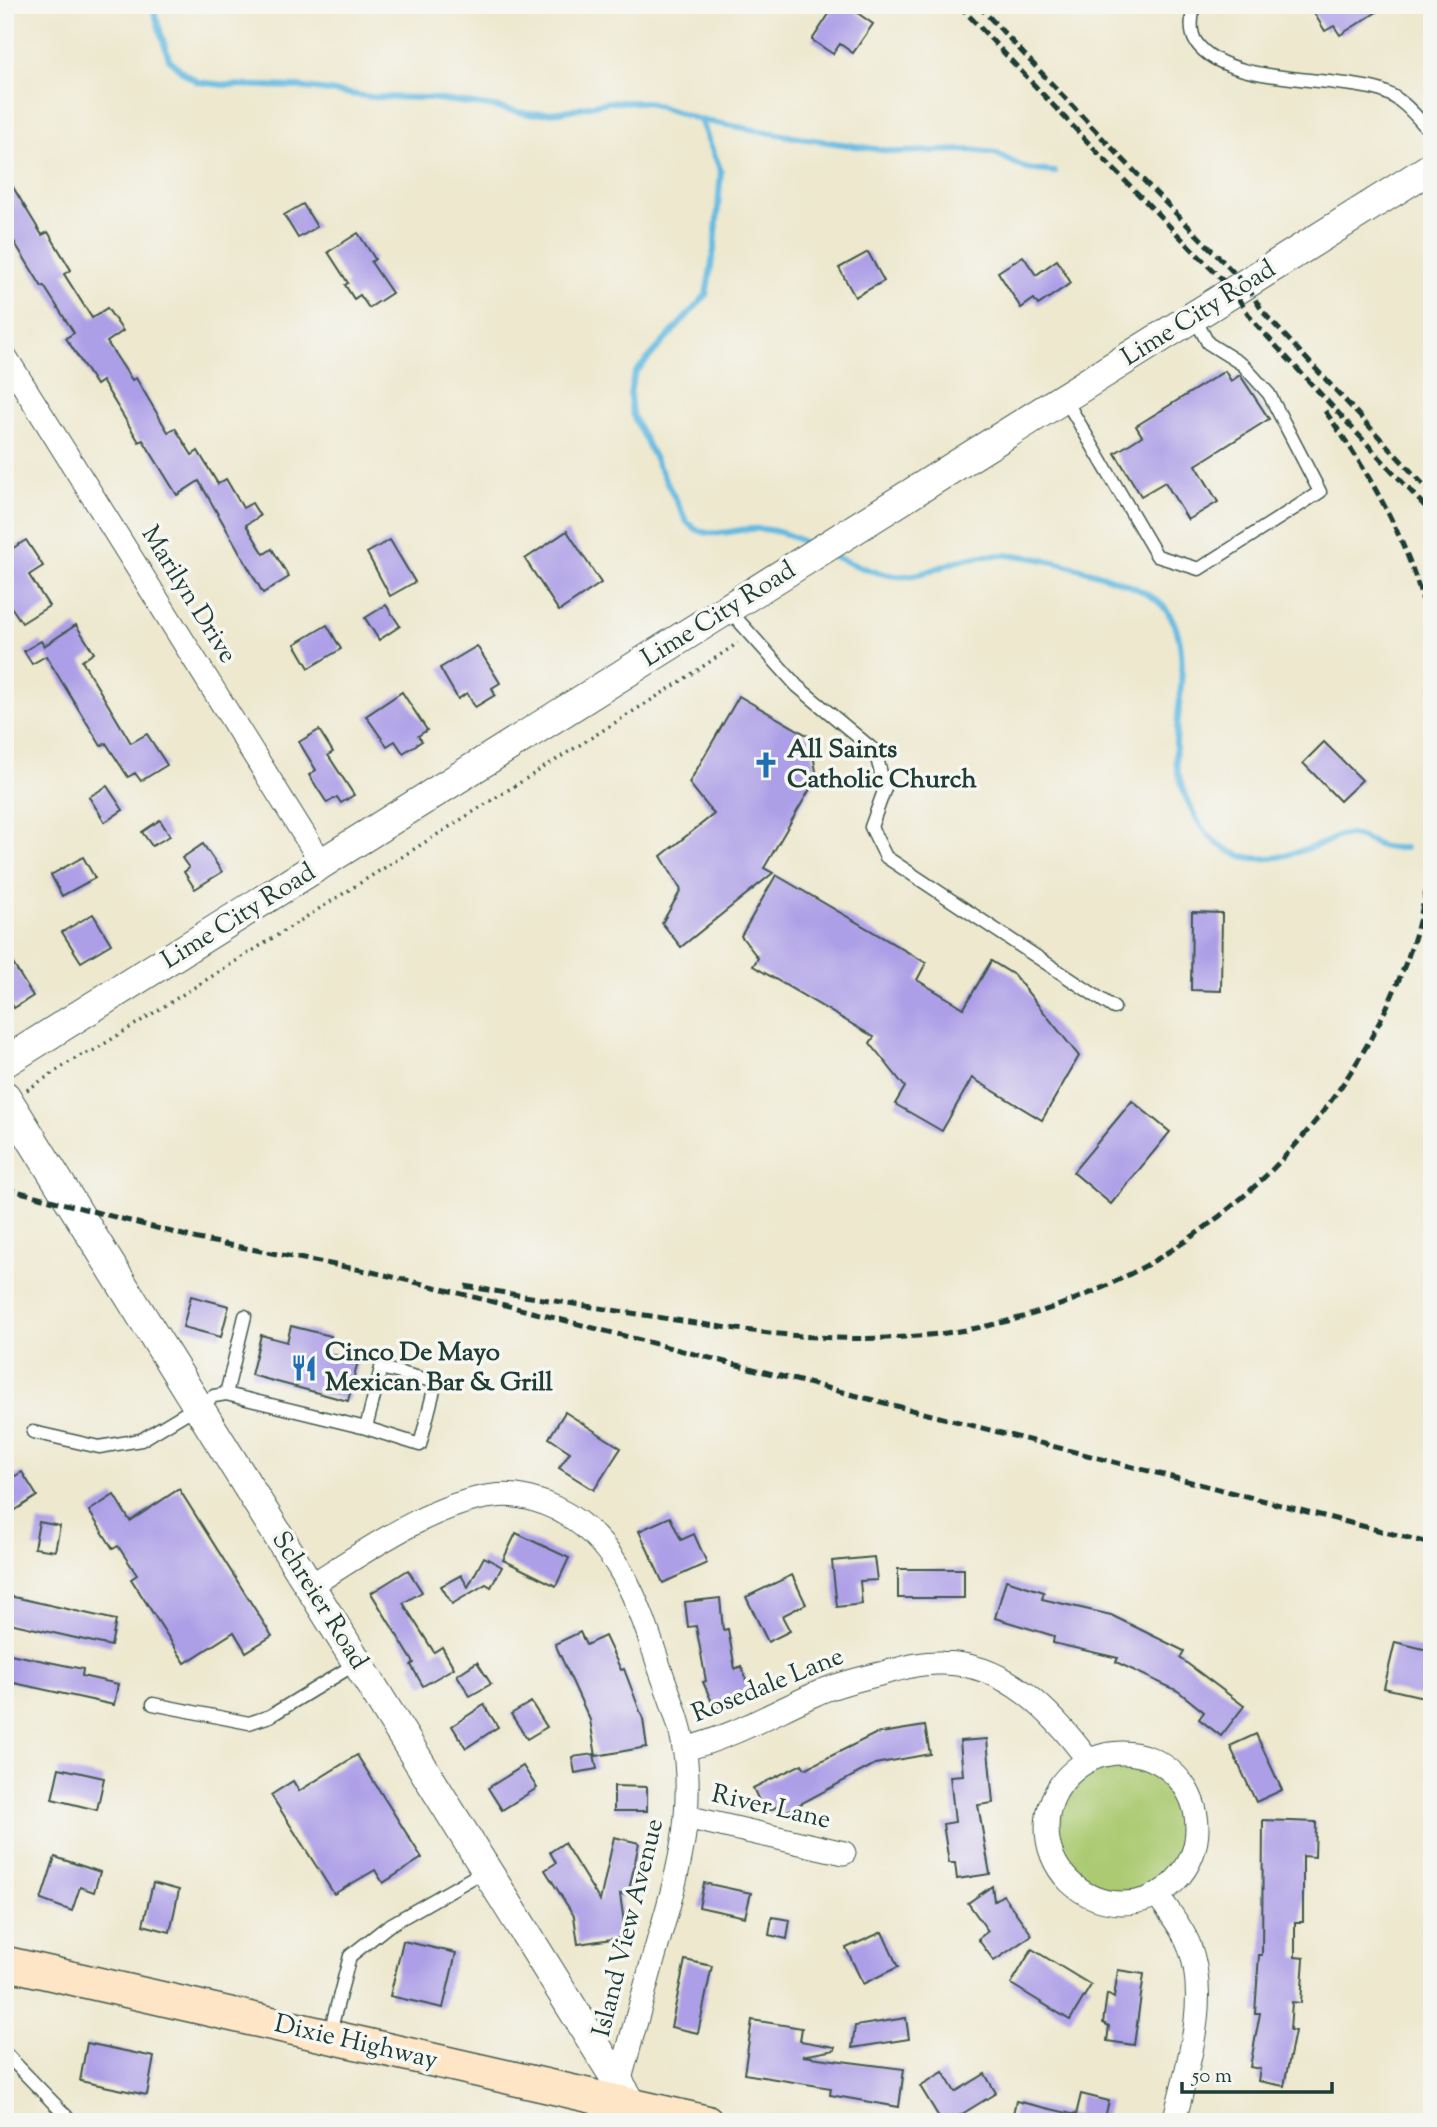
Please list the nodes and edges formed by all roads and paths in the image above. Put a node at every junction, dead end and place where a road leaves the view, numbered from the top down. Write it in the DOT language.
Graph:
graph roads {
  1 [pos="1194,5"];
  2 [pos="1432,134"];
  3 [pos="1432,167"];
  4 [pos="1194,317"];
  5 [pos="5,356"];
  6 [pos="1065,398"];
  7 [pos="728,609"];
  8 [pos="751,634"];
  9 [pos="323,865"];
  10 [pos="1114,1009"];
  11 [pos="5,1062"];
  12 [pos="7,1098"];
  13 [pos="245,1315"];
  14 [pos="226,1394"];
  15 [pos="197,1405"];
  16 [pos="366,1428"];
  17 [pos="33,1432"];
  18 [pos="310,1586"];
  19 [pos="357,1662"];
  20 [pos="153,1704"];
  21 [pos="684,1749"];
  22 [pos="1088,1760"];
  23 [pos="686,1818"];
  24 [pos="844,1853"];
  25 [pos="487,1870"];
  26 [pos="1157,1895"];
  27 [pos="5,1963"];
  28 [pos="329,2037"];
  29 [pos="5,2053"];
  30 [pos="626,2094"];
  31 [pos="72,2122"];
  32 [pos="706,2122"];
  33 [pos="1174,2122"];
  1 -- 2 [label="lane"];
  3 -- 4 [label="street, Lime City Road"];
  4 -- 6 [label="street, Lime City Road"];
  4 -- 6 [label="lane"];
  5 -- 9 [label="street, Marilyn Drive"];
  6 -- 7 [label="street, Lime City Road"];
  7 -- 8 [label="lane"];
  7 -- 9 [label="street, Lime City Road"];
  8 -- 10 [label="lane"];
  8 -- 12 [label="path"];
  9 -- 11 [label="street, Lime City Road"];
  12 -- 15 [label="street, Schreier Road"];
  13 -- 14 [label="lane"];
  14 -- 15 [label="lane"];
  14 -- 16 [label="lane"];
  15 -- 17 [label="lane"];
  15 -- 18 [label="street, Schreier Road"];
  16 -- 16 [label="lane"];
  18 -- 19 [label="street, Schreier Road"];
  18 -- 21 [label="street, Island View Avenue"];
  19 -- 20 [label="lane"];
  19 -- 25 [label="street, Schreier Road"];
  21 -- 22 [label="street, Rosedale Lane"];
  21 -- 23 [label="street, Island View Avenue"];
  22 -- 26 [label="street"];
  22 -- 26 [label="street"];
  23 -- 24 [label="street, River Lane"];
  23 -- 30 [label="street, Island View Avenue"];
  25 -- 28 [label="lane"];
  25 -- 30 [label="street, Schreier Road"];
  26 -- 33 [label="street"];
  27 -- 28 [label="main road, Dixie Highway"];
  28 -- 30 [label="main road, Dixie Highway"];
  29 -- 31 [label="lane"];
  30 -- 32 [label="main road, Dixie Highway"];
}
